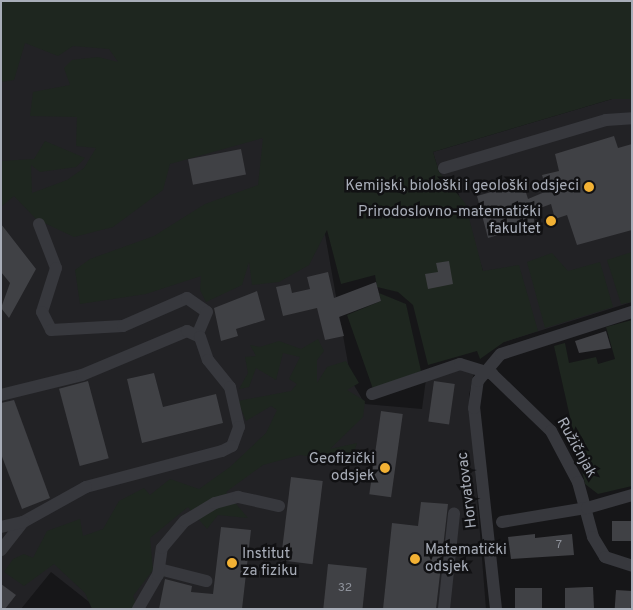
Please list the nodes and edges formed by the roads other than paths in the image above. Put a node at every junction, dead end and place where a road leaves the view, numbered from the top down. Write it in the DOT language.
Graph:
graph roads {
  1 [pos="632,118"];
  2 [pos="444,168"];
  3 [pos="39,224"];
  4 [pos="632,312"];
  5 [pos="197,335"];
  6 [pos="485,370"];
  7 [pos="372,394"];
  8 [pos="1,395"];
  9 [pos="632,495"];
  10 [pos="279,506"];
  11 [pos="587,508"];
  12 [pos="454,514"];
  13 [pos="23,522"];
  14 [pos="502,522"];
  15 [pos="1,527"];
  16 [pos="1,550"];
  17 [pos="632,566"];
  18 [pos="159,569"];
  19 [pos="206,581"];
  20 [pos="138,609"];
  21 [pos="444,609"];
  22 [pos="496,609"];
  1 -- 2 [label="street"];
  3 -- 5 [label="street"];
  4 -- 6 [label="street"];
  5 -- 8 [label="street"];
  5 -- 13 [label="street"];
  6 -- 7 [label="street"];
  6 -- 11 [label="street, Ružičnjak"];
  6 -- 22 [label="street, Horvatovac"];
  9 -- 11 [label="street"];
  10 -- 18 [label="street"];
  11 -- 14 [label="street"];
  11 -- 17 [label="street, Ružičnjak"];
  12 -- 21 [label="street"];
  13 -- 15 [label="street"];
  13 -- 16 [label="street"];
  18 -- 19 [label="street"];
  18 -- 20 [label="street"];
}
